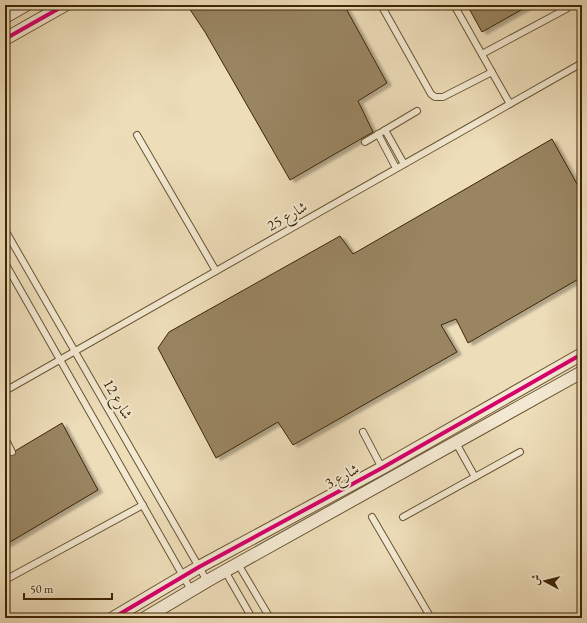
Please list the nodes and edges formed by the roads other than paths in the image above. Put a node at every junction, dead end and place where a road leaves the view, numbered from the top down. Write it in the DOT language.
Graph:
graph roads {
  1 [pos="26,5"];
  2 [pos="65,5"];
  3 [pos="381,5"];
  4 [pos="454,5"];
  5 [pos="569,5"];
  6 [pos="5,17"];
  7 [pos="5,39"];
  8 [pos="482,54"];
  9 [pos="582,63"];
  10 [pos="492,72"];
  11 [pos="510,104"];
  12 [pos="417,111"];
  13 [pos="385,130"];
  14 [pos="378,134"];
  15 [pos="137,135"];
  16 [pos="365,142"];
  17 [pos="404,164"];
  18 [pos="396,168"];
  19 [pos="5,230"];
  20 [pos="5,263"];
  21 [pos="216,271"];
  22 [pos="75,351"];
  23 [pos="582,354"];
  24 [pos="61,359"];
  25 [pos="582,372"];
  26 [pos="543,376"];
  27 [pos="550,390"];
  28 [pos="5,391"];
  29 [pos="363,432"];
  30 [pos="5,438"];
  31 [pos="456,443"];
  32 [pos="12,452"];
  33 [pos="520,452"];
  34 [pos="382,468"];
  35 [pos="475,477"];
  36 [pos="389,480"];
  37 [pos="143,504"];
  38 [pos="372,517"];
  39 [pos="403,517"];
  40 [pos="238,564"];
  41 [pos="199,567"];
  42 [pos="225,571"];
  43 [pos="184,576"];
  44 [pos="5,580"];
  45 [pos="207,581"];
  46 [pos="192,590"];
  47 [pos="113,618"];
  48 [pos="145,618"];
  49 [pos="252,618"];
  50 [pos="270,618"];
  51 [pos="431,618"];
  1 -- 6 [label="street"];
  2 -- 7 [label="street"];
  3 -- 10 [label="lane"];
  4 -- 8 [label="lane"];
  5 -- 8 [label="lane"];
  8 -- 10 [label="lane"];
  9 -- 11 [label="lane, شارع 25"];
  10 -- 11 [label="lane"];
  11 -- 17 [label="lane, شارع 25"];
  12 -- 13 [label="lane"];
  13 -- 14 [label="lane"];
  13 -- 17 [label="lane"];
  14 -- 16 [label="lane"];
  14 -- 18 [label="lane"];
  15 -- 21 [label="lane"];
  17 -- 18 [label="lane, شارع 25"];
  18 -- 21 [label="lane, شارع 25"];
  19 -- 22 [label="lane, شارع 12"];
  20 -- 24 [label="lane, شارع 12"];
  21 -- 22 [label="lane, شارع 25"];
  22 -- 24 [label="lane, شارع 25"];
  22 -- 41 [label="lane, شارع 12"];
  23 -- 26 [label="street, شارع 3"];
  24 -- 28 [label="lane, شارع 25"];
  24 -- 37 [label="lane, شارع 12"];
  25 -- 27 [label="street, شارع 3"];
  26 -- 27 [label="street"];
  26 -- 34 [label="street, شارع 3"];
  27 -- 31 [label="street, شارع 3"];
  29 -- 34 [label="lane"];
  30 -- 32 [label="lane"];
  31 -- 35 [label="lane"];
  31 -- 36 [label="street, شارع 3"];
  33 -- 35 [label="lane"];
  34 -- 36 [label="lane"];
  34 -- 41 [label="street, شارع 3"];
  35 -- 39 [label="lane"];
  36 -- 40 [label="street, شارع 3"];
  37 -- 43 [label="lane, شارع 12"];
  37 -- 44 [label="lane"];
  38 -- 51 [label="lane"];
  40 -- 42 [label="street, شارع 3"];
  40 -- 50 [label="lane"];
  41 -- 43 [label="street, شارع 3"];
  41 -- 45 [label="lane, شارع 12"];
  42 -- 45 [label="street, شارع 3"];
  42 -- 49 [label="lane"];
  43 -- 46 [label="lane, شارع 12"];
  43 -- 47 [label="street, شارع 3"];
  45 -- 46 [label="street, شارع 3"];
  46 -- 48 [label="street, شارع 3"];
}
